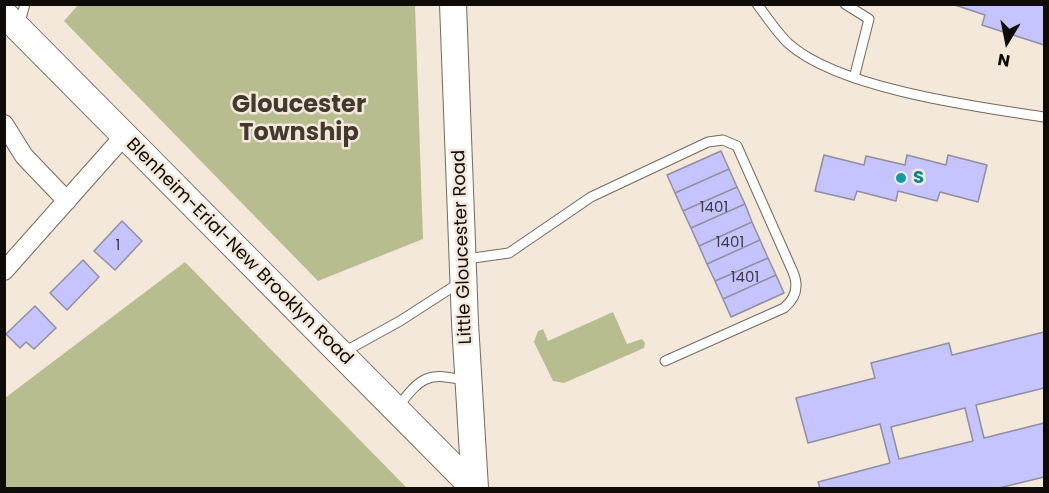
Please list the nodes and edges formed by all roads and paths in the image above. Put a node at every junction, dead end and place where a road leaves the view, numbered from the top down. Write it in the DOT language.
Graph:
graph roads {
  1 [pos="453,4"];
  2 [pos="757,4"];
  3 [pos="846,4"];
  4 [pos="16,16"];
  5 [pos="854,78"];
  6 [pos="1044,117"];
  7 [pos="4,124"];
  8 [pos="124,136"];
  9 [pos="67,201"];
  10 [pos="463,270"];
  11 [pos="4,271"];
  12 [pos="340,354"];
  13 [pos="664,361"];
  14 [pos="469,382"];
  15 [pos="396,409"];
  16 [pos="475,489"];
  1 -- 10 [label="main road, Little Gloucester Road"];
  2 -- 5 [label="lane"];
  3 -- 5 [label="lane"];
  4 -- 8 [label="main road, Blenheim-Erial-New Brooklyn Road"];
  5 -- 6 [label="lane"];
  7 -- 9 [label="street"];
  8 -- 9 [label="street"];
  8 -- 12 [label="main road, Blenheim-Erial-New Brooklyn Road"];
  9 -- 11 [label="street"];
  10 -- 12 [label="lane"];
  10 -- 13 [label="lane"];
  10 -- 14 [label="main road, Little Gloucester Road"];
  12 -- 15 [label="main road, Blenheim-Erial-New Brooklyn Road"];
  14 -- 15 [label="lane"];
  14 -- 16 [label="main road, Little Gloucester Road"];
  15 -- 16 [label="main road, Blenheim-Erial-New Brooklyn Road"];
}
